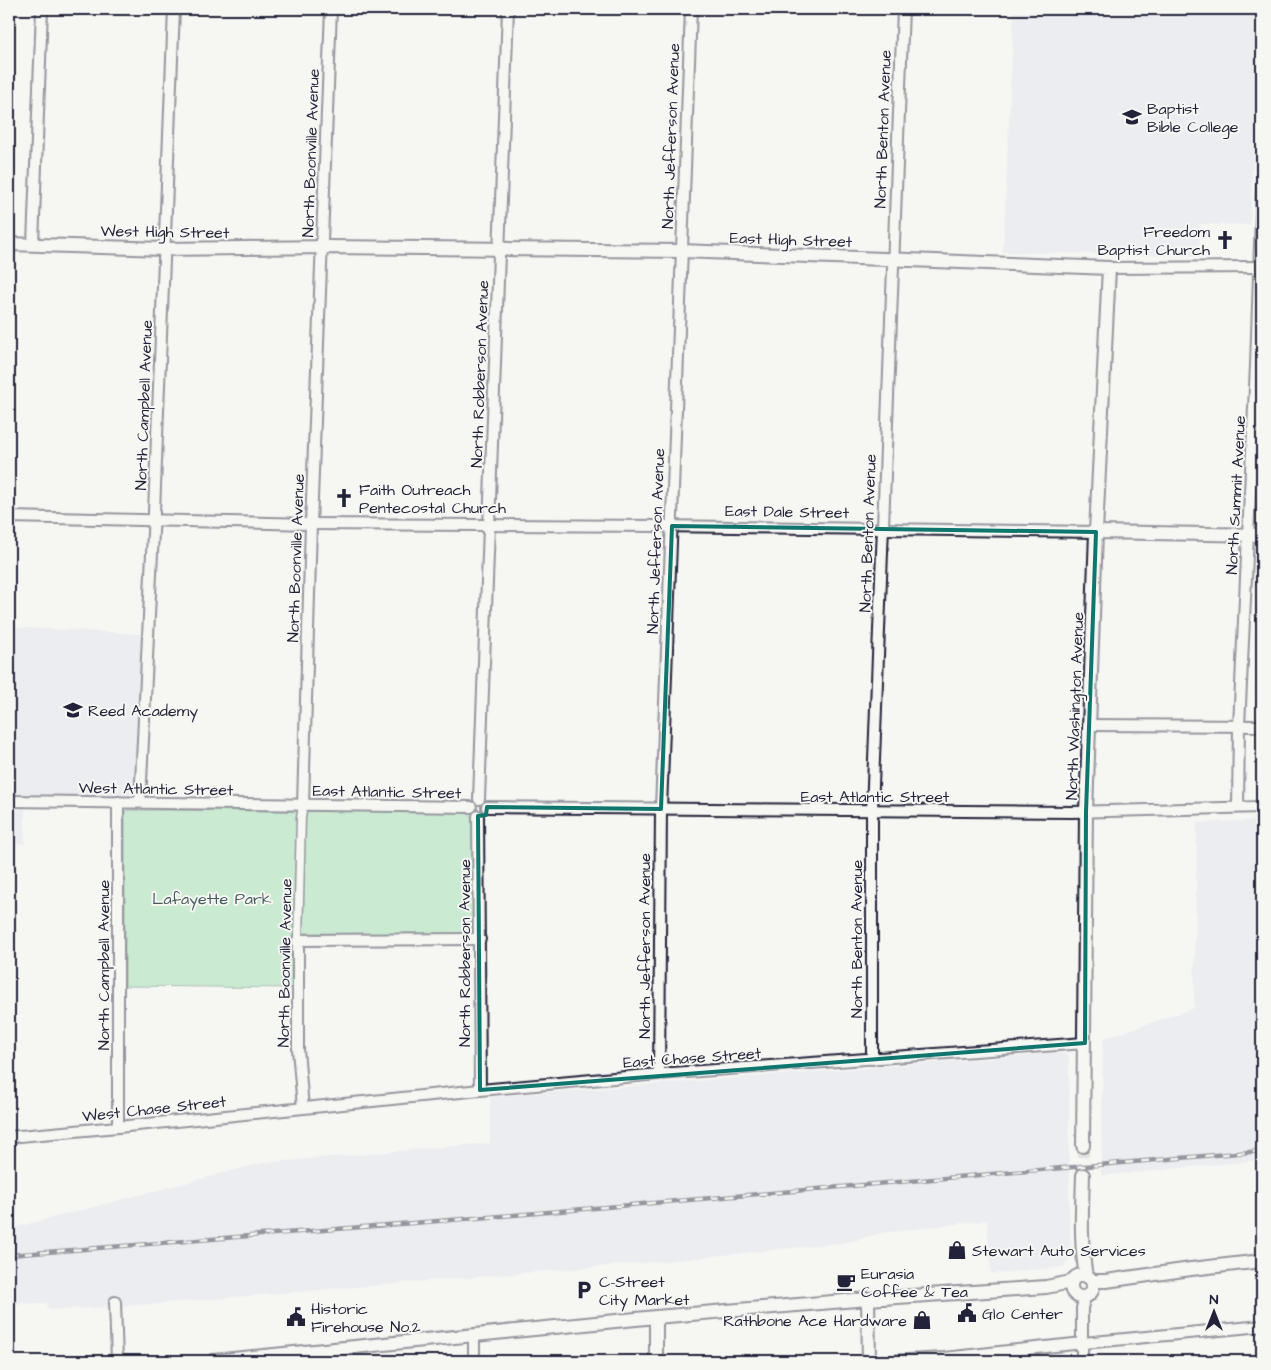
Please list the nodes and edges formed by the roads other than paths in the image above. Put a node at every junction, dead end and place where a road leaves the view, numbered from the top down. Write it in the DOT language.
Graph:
graph roads {
  1 [pos="42,9"];
  2 [pos="174,9"];
  3 [pos="331,9"];
  4 [pos="508,9"];
  5 [pos="691,9"];
  6 [pos="903,9"];
  7 [pos="1262,184"];
  8 [pos="1262,194"];
  9 [pos="9,244"];
  10 [pos="33,244"];
  11 [pos="321,247"];
  12 [pos="164,248"];
  13 [pos="499,248"];
  14 [pos="682,251"];
  15 [pos="893,259"];
  16 [pos="1108,268"];
  17 [pos="1259,268"];
  18 [pos="1259,365"];
  19 [pos="9,517"];
  20 [pos="154,520"];
  21 [pos="311,524"];
  22 [pos="489,525"];
  23 [pos="672,526"];
  24 [pos="884,529"];
  25 [pos="1096,532"];
  26 [pos="1248,534"];
  27 [pos="1262,535"];
  28 [pos="1089,725"];
  29 [pos="1240,726"];
  30 [pos="1262,726"];
  31 [pos="9,801"];
  32 [pos="118,802"];
  33 [pos="140,802"];
  34 [pos="483,803"];
  35 [pos="303,805"];
  36 [pos="471,807"];
  37 [pos="1262,807"];
  38 [pos="1238,808"];
  39 [pos="660,809"];
  40 [pos="872,811"];
  41 [pos="1086,812"];
  42 [pos="478,816"];
  43 [pos="480,939"];
  44 [pos="298,940"];
  45 [pos="1085,1043"];
  46 [pos="872,1059"];
  47 [pos="659,1074"];
  48 [pos="480,1090"];
  49 [pos="303,1108"];
  50 [pos="118,1127"];
  51 [pos="9,1136"];
  52 [pos="1083,1146"];
  53 [pos="1083,1174"];
  54 [pos="1262,1260"];
  55 [pos="1082,1286"];
  56 [pos="868,1299"];
  57 [pos="115,1302"];
  58 [pos="656,1317"];
  59 [pos="1262,1326"];
  60 [pos="474,1335"];
  61 [pos="1083,1343"];
  62 [pos="297,1357"];
  63 [pos="944,1360"];
  64 [pos="117,1361"];
  65 [pos="213,1361"];
  66 [pos="474,1361"];
  67 [pos="656,1361"];
  68 [pos="868,1361"];
  69 [pos="891,1361"];
  70 [pos="1082,1361"];
  1 -- 10 [label="street"];
  2 -- 12 [label="street, North Campbell Avenue"];
  3 -- 11 [label="street, North Boonville Avenue"];
  4 -- 13 [label="street, North Robberson Avenue"];
  5 -- 14 [label="street, North Jefferson Avenue"];
  6 -- 15 [label="street, North Benton Avenue"];
  7 -- 8 [label="street, North Summit Avenue"];
  8 -- 17 [label="street, North Summit Avenue"];
  9 -- 10 [label="street, West High Street"];
  10 -- 12 [label="street, West High Street"];
  11 -- 12 [label="street, West High Street"];
  11 -- 13 [label="street, East High Street"];
  11 -- 21 [label="street, North Boonville Avenue"];
  12 -- 20 [label="street, North Campbell Avenue"];
  13 -- 14 [label="street, East High Street"];
  13 -- 22 [label="street, North Robberson Avenue"];
  14 -- 15 [label="street, East High Street"];
  14 -- 23 [label="street, North Jefferson Avenue"];
  15 -- 16 [label="street, East High Street"];
  15 -- 24 [label="street, North Benton Avenue"];
  16 -- 17 [label="street, East High Street"];
  16 -- 25 [label="street, North Washington Avenue"];
  17 -- 18 [label="street, North Summit Avenue"];
  18 -- 26 [label="street, North Summit Avenue"];
  19 -- 20 [label="street, East Dale Street"];
  20 -- 21 [label="street, East Dale Street"];
  20 -- 33 [label="street, North Campbell Avenue"];
  21 -- 22 [label="street, East Dale Street"];
  21 -- 35 [label="street, North Boonville Avenue"];
  22 -- 23 [label="street, East Dale Street"];
  22 -- 34 [label="street, North Robberson Avenue"];
  23 -- 24 [label="street, East Dale Street"];
  23 -- 39 [label="street, North Jefferson Avenue"];
  24 -- 25 [label="street, East Dale Street"];
  24 -- 40 [label="street, North Benton Avenue"];
  25 -- 26 [label="street, East Dale Street"];
  25 -- 28 [label="street, North Washington Avenue"];
  26 -- 27 [label="street, East Dale Street"];
  26 -- 29 [label="street, North Summit Avenue"];
  28 -- 29 [label="street"];
  28 -- 41 [label="street, North Washington Avenue"];
  29 -- 30 [label="street"];
  29 -- 38 [label="street, North Summit Avenue"];
  31 -- 32 [label="street, West Atlantic Street"];
  32 -- 33 [label="street, West Atlantic Street"];
  32 -- 50 [label="street, North Campbell Avenue"];
  33 -- 35 [label="street, West Atlantic Street"];
  34 -- 36 [label="street"];
  34 -- 39 [label="street, East Atlantic Street"];
  34 -- 42 [label="street"];
  35 -- 36 [label="street, East Atlantic Street"];
  35 -- 44 [label="street, North Boonville Avenue"];
  36 -- 42 [label="street"];
  37 -- 38 [label="street, East Atlantic Street"];
  38 -- 41 [label="street, East Atlantic Street"];
  39 -- 40 [label="street, East Atlantic Street"];
  39 -- 47 [label="street, North Jefferson Avenue"];
  40 -- 41 [label="street, East Atlantic Street"];
  40 -- 46 [label="street, North Benton Avenue"];
  41 -- 45 [label="street, North Washington Avenue"];
  42 -- 43 [label="street, North Robberson Avenue"];
  43 -- 44 [label="street"];
  43 -- 48 [label="street, North Robberson Avenue"];
  44 -- 49 [label="street, North Boonville Avenue"];
  45 -- 46 [label="street, East Chase Street"];
  45 -- 52 [label="street, North Washington Avenue"];
  46 -- 47 [label="street, East Chase Street"];
  47 -- 48 [label="street, East Chase Street"];
  48 -- 49 [label="street, East Chase Street"];
  49 -- 50 [label="street, West Chase Street"];
  50 -- 51 [label="street, West Chase Street"];
  53 -- 55 [label="street"];
  54 -- 55 [label="street"];
  55 -- 56 [label="street"];
  55 -- 61 [label="street"];
  56 -- 58 [label="street"];
  56 -- 68 [label="street"];
  57 -- 64 [label="street"];
  58 -- 60 [label="street"];
  58 -- 67 [label="street"];
  59 -- 61 [label="street"];
  60 -- 62 [label="street"];
  60 -- 66 [label="street"];
  61 -- 63 [label="street"];
  61 -- 70 [label="street"];
  62 -- 65 [label="street"];
  63 -- 69 [label="street"];
}
